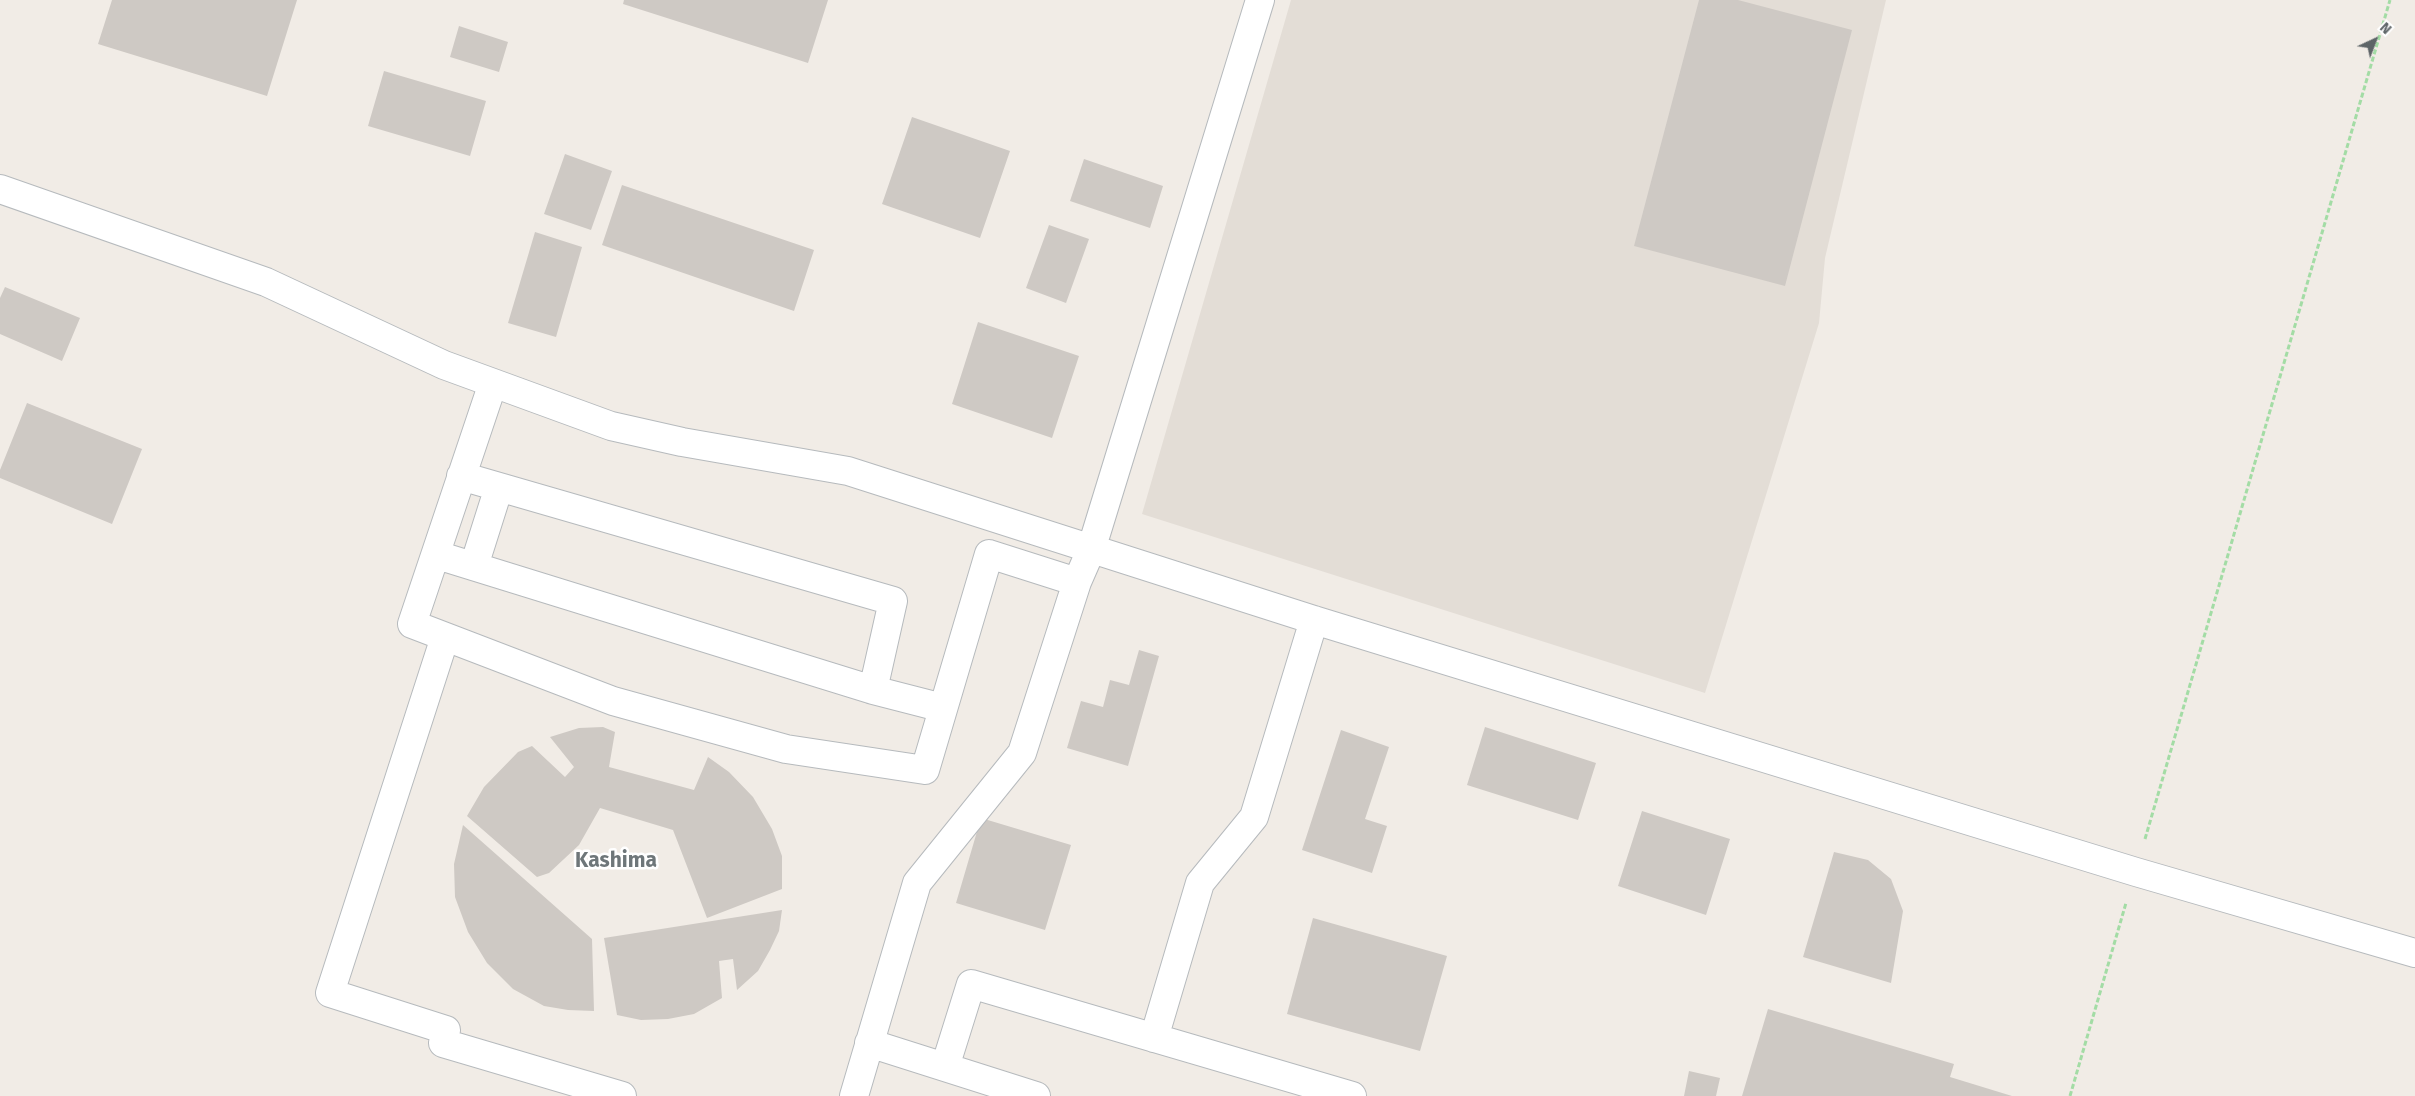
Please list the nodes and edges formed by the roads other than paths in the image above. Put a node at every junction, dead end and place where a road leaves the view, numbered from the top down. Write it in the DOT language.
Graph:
graph roads {
  1 [pos="1260,0"];
  2 [pos="0,189"];
  3 [pos="493,383"];
  4 [pos="461,476"];
  5 [pos="499,487"];
  6 [pos="1091,550"];
  7 [pos="437,555"];
  8 [pos="474,566"];
  9 [pos="1077,582"];
  10 [pos="1314,620"];
  11 [pos="445,637"];
  12 [pos="873,690"];
  13 [pos="943,708"];
  14 [pos="2415,952"];
  15 [pos="1154,1038"];
  16 [pos="869,1043"];
  17 [pos="945,1067"];
  18 [pos="622,1096"];
  19 [pos="854,1096"];
  20 [pos="1036,1096"];
  21 [pos="1352,1096"];
  1 -- 6 [label="street"];
  2 -- 3 [label="street"];
  3 -- 4 [label="street"];
  3 -- 6 [label="street"];
  4 -- 5 [label="street"];
  4 -- 7 [label="street"];
  5 -- 8 [label="street"];
  5 -- 12 [label="street"];
  6 -- 9 [label="street"];
  6 -- 10 [label="street"];
  7 -- 8 [label="street"];
  7 -- 11 [label="street"];
  8 -- 12 [label="street"];
  9 -- 13 [label="street"];
  9 -- 16 [label="street"];
  10 -- 14 [label="street"];
  10 -- 15 [label="street"];
  11 -- 13 [label="street"];
  11 -- 18 [label="street"];
  12 -- 13 [label="street"];
  15 -- 17 [label="street"];
  15 -- 21 [label="street"];
  16 -- 17 [label="street"];
  16 -- 19 [label="street"];
  17 -- 20 [label="street"];
}
